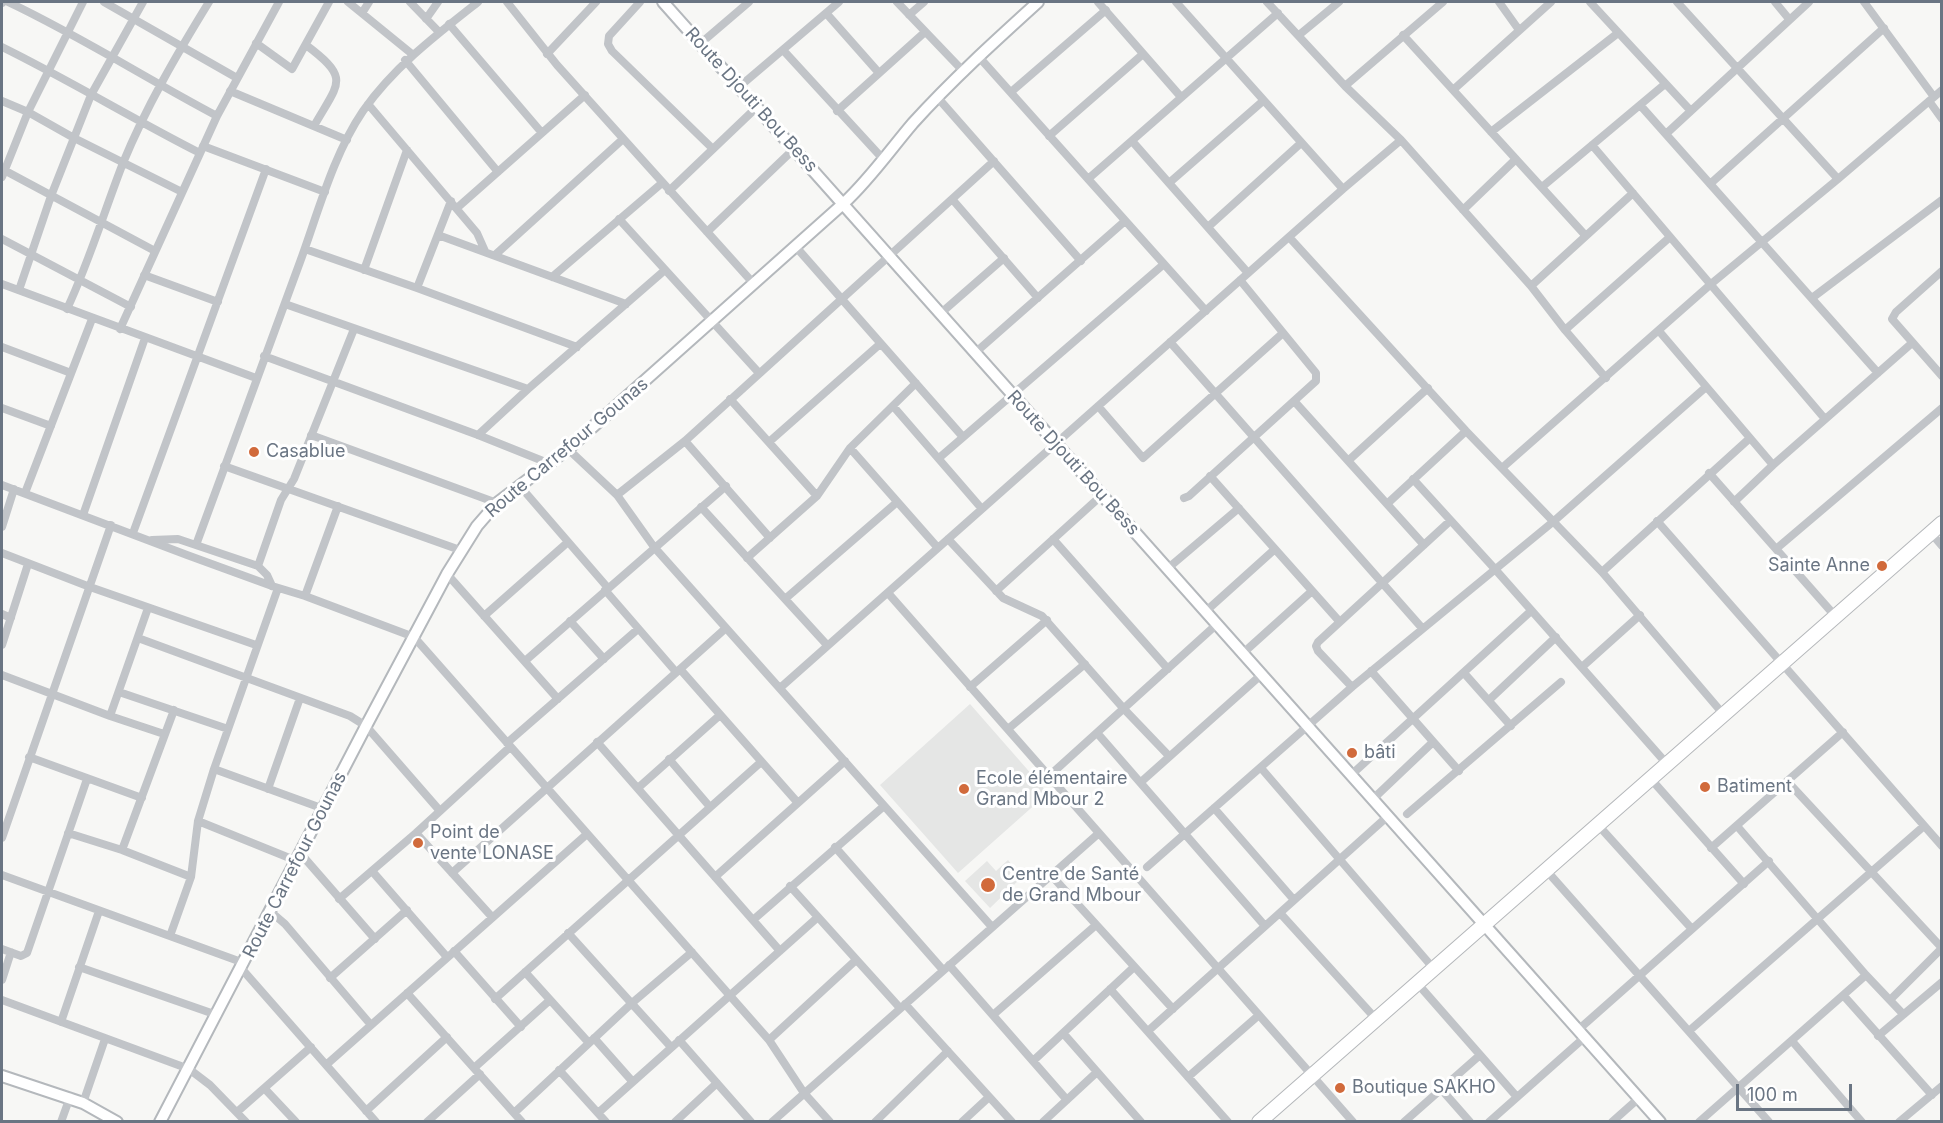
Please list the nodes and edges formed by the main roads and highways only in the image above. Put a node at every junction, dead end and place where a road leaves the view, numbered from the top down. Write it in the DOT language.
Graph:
graph roads {
  1 [pos="663,2"];
  2 [pos="1038,2"];
  3 [pos="844,203"];
  4 [pos="1936,528"];
  5 [pos="1484,925"];
  6 [pos="2,1076"];
  7 [pos="117,1122"];
  8 [pos="160,1122"];
  9 [pos="1259,1122"];
  10 [pos="1660,1122"];
  1 -- 3 [label="main road, Route Djouti Bou Bess"];
  2 -- 3 [label="main road, Route Carrefour Gounas"];
  3 -- 5 [label="main road, Route Djouti Bou Bess"];
  3 -- 8 [label="main road, Route Carrefour Gounas"];
  4 -- 5 [label="highway"];
  5 -- 9 [label="highway"];
  5 -- 10 [label="main road, Route Djouti Bou Bess"];
  6 -- 7 [label="main road"];
}
